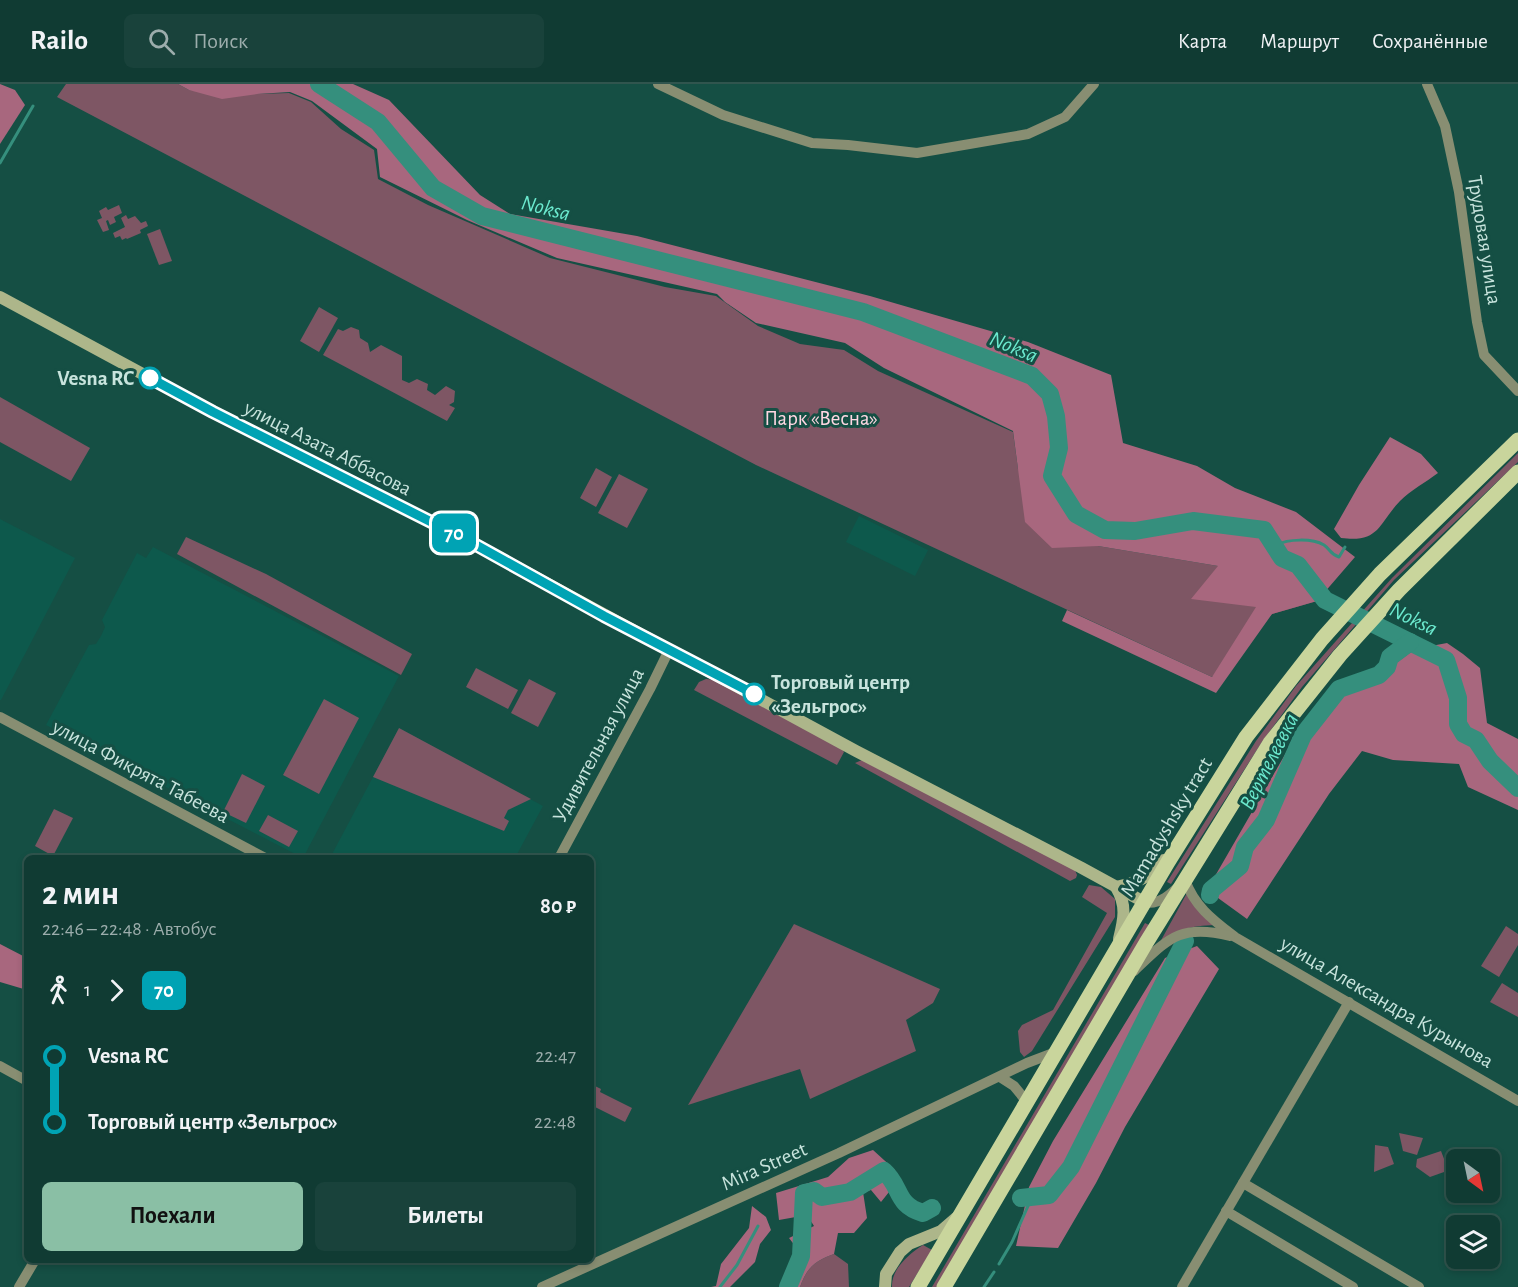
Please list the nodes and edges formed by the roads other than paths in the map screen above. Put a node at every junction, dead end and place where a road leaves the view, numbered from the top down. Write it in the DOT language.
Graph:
graph roads {
  1 [pos="658,84"];
  2 [pos="1094,84"];
  3 [pos="1427,84"];
  4 [pos="0,297"];
  5 [pos="1518,391"];
  6 [pos="1518,440"];
  7 [pos="1518,472"];
  8 [pos="669,650"];
  9 [pos="0,717"];
  10 [pos="1180,842"];
  11 [pos="259,855"];
  12 [pos="561,855"];
  13 [pos="1185,880"];
  14 [pos="1116,887"];
  15 [pos="1144,902"];
  16 [pos="1235,938"];
  17 [pos="1117,949"];
  18 [pos="1125,980"];
  19 [pos="1349,1002"];
  20 [pos="1056,1052"];
  21 [pos="0,1066"];
  22 [pos="1000,1077"];
  23 [pos="24,1079"];
  24 [pos="1518,1101"];
  25 [pos="1027,1102"];
  26 [pos="1243,1183"];
  27 [pos="964,1211"];
  28 [pos="1226,1211"];
  29 [pos="33,1263"];
  30 [pos="20,1287"];
  31 [pos="542,1287"];
  32 [pos="885,1287"];
  33 [pos="918,1287"];
  34 [pos="944,1287"];
  35 [pos="1182,1287"];
  36 [pos="1353,1287"];
  37 [pos="1419,1287"];
  1 -- 2 [label="street"];
  3 -- 5 [label="street, Трудовая улица"];
  4 -- 8 [label="street, улица Азата Аббасова"];
  6 -- 10 [label="main road, Mamadyshsky tract"];
  7 -- 13 [label="main road, Mamadyshsky tract"];
  8 -- 12 [label="street, Удивительная улица"];
  8 -- 14 [label="street, улица Азата Аббасова"];
  9 -- 11 [label="street, улица Фикрята Табеева"];
  10 -- 14 [label="street"];
  10 -- 15 [label="main road, Mamadyshsky tract"];
  13 -- 15 [label="street"];
  13 -- 16 [label="street, улица Александра Курынова"];
  13 -- 18 [label="main road, Mamadyshsky tract"];
  14 -- 15 [label="street, улица Азата Аббасова"];
  14 -- 17 [label="street"];
  15 -- 17 [label="main road, Mamadyshsky tract"];
  16 -- 18 [label="street, улица Александра Курынова"];
  16 -- 19 [label="street, улица Александра Курынова"];
  17 -- 20 [label="main road, Mamadyshsky tract"];
  18 -- 34 [label="main road, Mamadyshsky tract"];
  19 -- 24 [label="street, улица Александра Курынова"];
  19 -- 26 [label="street"];
  20 -- 22 [label="street, Mira Street"];
  20 -- 25 [label="main road, Mamadyshsky tract"];
  21 -- 23 [label="street"];
  22 -- 25 [label="street"];
  22 -- 31 [label="street, Mira Street"];
  25 -- 27 [label="main road, Mamadyshsky tract"];
  26 -- 28 [label="street"];
  26 -- 37 [label="street"];
  27 -- 32 [label="street"];
  27 -- 33 [label="main road, Mamadyshsky tract"];
  28 -- 35 [label="street"];
  28 -- 36 [label="street"];
  29 -- 30 [label="street"];
}
